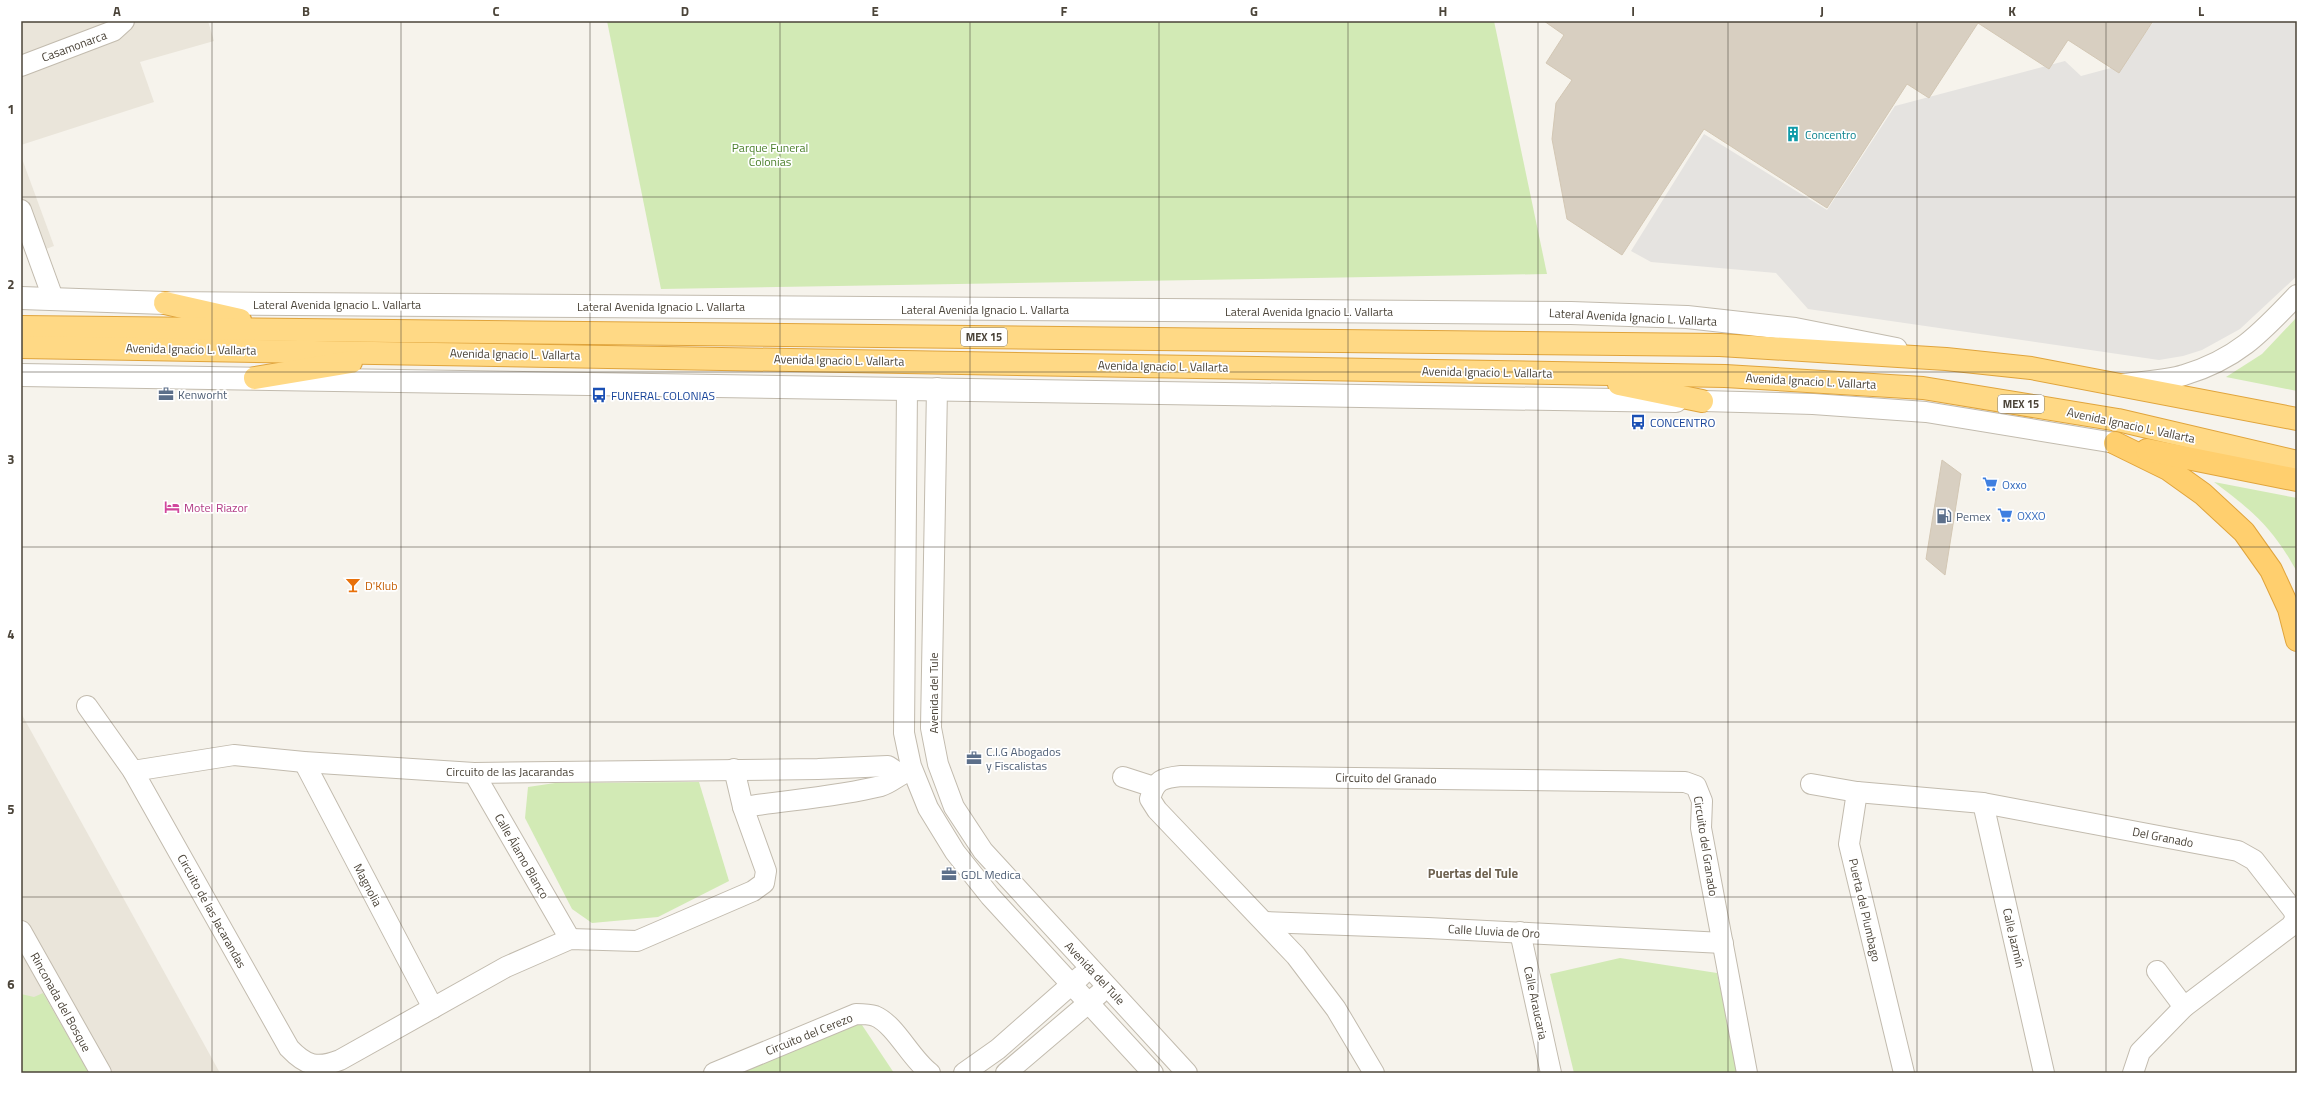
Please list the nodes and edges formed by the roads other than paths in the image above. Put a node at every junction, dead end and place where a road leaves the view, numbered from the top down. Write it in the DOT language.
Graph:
graph roads {
  1 [pos="124,21"];
  2 [pos="21,66"];
  3 [pos="21,210"];
  4 [pos="2297,294"];
  5 [pos="21,298"];
  6 [pos="53,298"];
  7 [pos="165,303"];
  8 [pos="21,327"];
  9 [pos="286,330"];
  10 [pos="21,347"];
  11 [pos="405,352"];
  12 [pos="1946,359"];
  13 [pos="1569,373"];
  14 [pos="21,375"];
  15 [pos="256,378"];
  16 [pos="2123,384"];
  17 [pos="907,388"];
  18 [pos="937,388"];
  19 [pos="1702,401"];
  20 [pos="2297,419"];
  21 [pos="2114,444"];
  22 [pos="2297,462"];
  23 [pos="2297,480"];
  24 [pos="2297,640"];
  25 [pos="87,706"];
  26 [pos="304,762"];
  27 [pos="938,764"];
  28 [pos="834,768"];
  29 [pos="734,769"];
  30 [pos="776,769"];
  31 [pos="133,771"];
  32 [pos="906,772"];
  33 [pos="474,773"];
  34 [pos="1123,777"];
  35 [pos="1811,784"];
  36 [pos="1154,787"];
  37 [pos="1857,792"];
  38 [pos="838,793"];
  39 [pos="782,801"];
  40 [pos="1983,803"];
  41 [pos="743,807"];
  42 [pos="1265,922"];
  43 [pos="21,931"];
  44 [pos="1520,932"];
  45 [pos="570,939"];
  46 [pos="1723,943"];
  47 [pos="1091,969"];
  48 [pos="2157,971"];
  49 [pos="1072,984"];
  50 [pos="1108,987"];
  51 [pos="1089,1003"];
  52 [pos="2184,1007"];
  53 [pos="433,1008"];
  54 [pos="968,1072"];
  55 [pos="101,1073"];
  56 [pos="714,1073"];
  57 [pos="930,1073"];
  58 [pos="1006,1073"];
  59 [pos="1153,1073"];
  60 [pos="1187,1073"];
  61 [pos="1374,1073"];
  62 [pos="1551,1073"];
  63 [pos="1747,1073"];
  64 [pos="1904,1073"];
  65 [pos="2044,1073"];
  66 [pos="2133,1073"];
  1 -- 2 [label="street, Casamonarca"];
  3 -- 6 [label="street"];
  4 -- 16 [label="street"];
  5 -- 6 [label="street, Lateral Avenida Ignacio L. Vallarta"];
  6 -- 7 [label="street, Lateral Avenida Ignacio L. Vallarta"];
  7 -- 9 [label="highway"];
  7 -- 12 [label="street, Lateral Avenida Ignacio L. Vallarta"];
  8 -- 9 [label="highway, Avenida Ignacio L. Vallarta / MEX 15"];
  9 -- 12 [label="highway, Avenida Ignacio L. Vallarta / MEX 15"];
  10 -- 11 [label="highway, Avenida Ignacio L. Vallarta / MEX 15"];
  11 -- 13 [label="highway, Avenida Ignacio L. Vallarta / MEX 15"];
  11 -- 15 [label="highway"];
  12 -- 16 [label="highway, Avenida Ignacio L. Vallarta / MEX 15"];
  13 -- 19 [label="highway"];
  13 -- 22 [label="highway, Avenida Ignacio L. Vallarta / MEX 15"];
  14 -- 15 [label="street"];
  15 -- 17 [label="street"];
  16 -- 20 [label="highway, Avenida Ignacio L. Vallarta / MEX 15"];
  17 -- 18 [label="street"];
  17 -- 32 [label="street, Avenida del Tule"];
  18 -- 19 [label="street"];
  18 -- 27 [label="street, Avenida del Tule"];
  19 -- 21 [label="street, Avenida Ignacio L. Vallarta"];
  21 -- 23 [label="highway"];
  21 -- 24 [label="highway"];
  25 -- 31 [label="street"];
  26 -- 31 [label="street, Circuito de las Jacarandas"];
  26 -- 33 [label="street, Circuito de las Jacarandas"];
  26 -- 53 [label="street, Magnolia"];
  27 -- 32 [label="street"];
  27 -- 47 [label="street, Avenida del Tule"];
  28 -- 30 [label="street, Circuito de las Jacarandas"];
  28 -- 32 [label="street, Circuito de las Jacarandas"];
  28 -- 38 [label="street"];
  29 -- 30 [label="street, Circuito de las Jacarandas"];
  29 -- 33 [label="street, Circuito de las Jacarandas"];
  29 -- 41 [label="street, Circuito de las Jacarandas"];
  30 -- 39 [label="street"];
  31 -- 53 [label="street, Circuito de las Jacarandas"];
  32 -- 38 [label="street"];
  32 -- 49 [label="street, Avenida del Tule"];
  33 -- 45 [label="street, Calle Álamo Blanco"];
  34 -- 36 [label="street"];
  35 -- 37 [label="street"];
  36 -- 42 [label="street"];
  36 -- 46 [label="street, Circuito del Granado"];
  37 -- 40 [label="street, Del Granado"];
  37 -- 64 [label="street, Puerta del Plumbago"];
  38 -- 39 [label="street"];
  39 -- 41 [label="street"];
  40 -- 52 [label="street, Del Granado"];
  40 -- 65 [label="street, Calle Jazmín"];
  41 -- 45 [label="street, Circuito de las Jacarandas"];
  42 -- 44 [label="street, Calle Lluvia de Oro"];
  42 -- 61 [label="street"];
  43 -- 55 [label="street, Rinconada del Bosque"];
  44 -- 46 [label="street, Calle Lluvia de Oro"];
  44 -- 62 [label="street, Calle Araucaria"];
  45 -- 53 [label="street, Circuito de las Jacarandas"];
  46 -- 63 [label="street, Circuito del Granado"];
  47 -- 49 [label="street"];
  47 -- 50 [label="street, Avenida del Tule"];
  48 -- 52 [label="street"];
  49 -- 51 [label="street, Avenida del Tule"];
  49 -- 54 [label="street"];
  50 -- 51 [label="street"];
  50 -- 60 [label="street, Avenida del Tule"];
  51 -- 58 [label="street"];
  51 -- 59 [label="street, Avenida del Tule"];
  52 -- 66 [label="street, Del Granado"];
  56 -- 57 [label="street, Circuito del Cerezo"];
}
